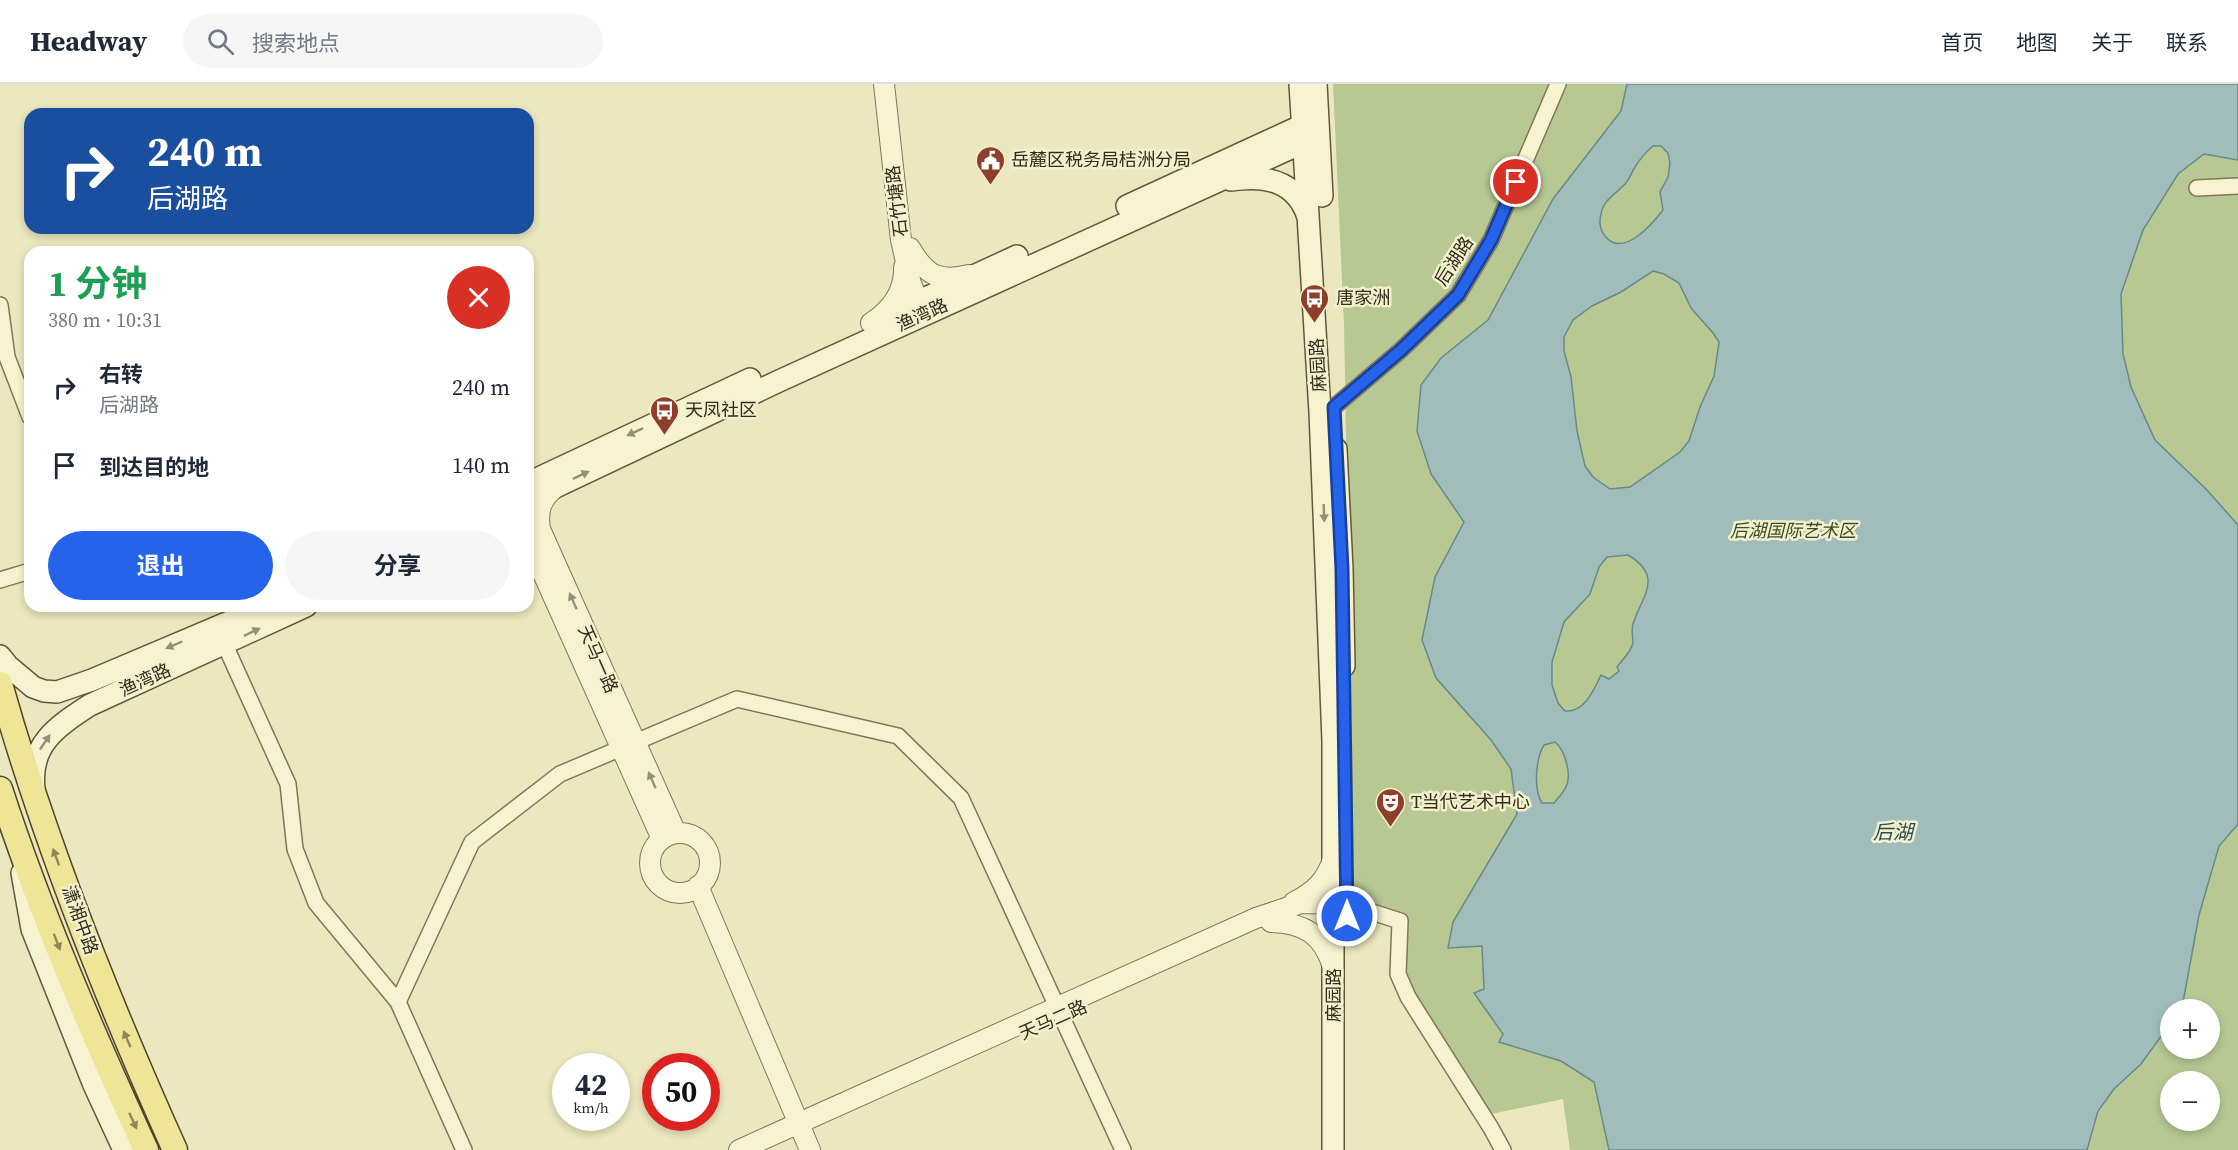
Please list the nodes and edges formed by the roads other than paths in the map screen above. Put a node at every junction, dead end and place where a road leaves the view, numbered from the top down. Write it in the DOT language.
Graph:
graph roads {
  1 [pos="884,84"];
  2 [pos="890,84"];
  3 [pos="1300,84"];
  4 [pos="1316,84"];
  5 [pos="1558,84"];
  6 [pos="1310,130"];
  7 [pos="1227,160"];
  8 [pos="1208,185"];
  9 [pos="2238,186"];
  10 [pos="2197,188"];
  11 [pos="1310,224"];
  12 [pos="907,250"];
  13 [pos="980,273"];
  14 [pos="0,305"];
  15 [pos="928,305"];
  16 [pos="871,323"];
  17 [pos="24,401"];
  18 [pos="1327,410"];
  19 [pos="534,480"];
  20 [pos="557,486"];
  21 [pos="534,497"];
  22 [pos="534,552"];
  23 [pos="24,573"];
  24 [pos="0,580"];
  25 [pos="253,612"];
  26 [pos="294,612"];
  27 [pos="225,645"];
  28 [pos="0,656"];
  29 [pos="0,684"];
  30 [pos="628,745"];
  31 [pos="0,789"];
  32 [pos="36,797"];
  33 [pos="14,831"];
  34 [pos="669,836"];
  35 [pos="1333,859"];
  36 [pos="691,889"];
  37 [pos="1340,910"];
  38 [pos="1275,915"];
  39 [pos="1334,969"];
  40 [pos="398,1002"];
  41 [pos="1060,1011"];
  42 [pos="800,1137"];
  43 [pos="124,1150"];
  44 [pos="146,1150"];
  45 [pos="176,1150"];
  46 [pos="464,1150"];
  47 [pos="739,1150"];
  48 [pos="765,1150"];
  49 [pos="1123,1150"];
  50 [pos="1333,1150"];
  51 [pos="1347,1150"];
  52 [pos="1503,1150"];
  1 -- 12 [label="street, 石竹塘路"];
  2 -- 12 [label="street, 石竹塘路"];
  3 -- 6 [label="main road, 麻园路"];
  3 -- 7 [label="main road"];
  4 -- 6 [label="main road, 麻园路"];
  5 -- 18 [label="street, 后湖路"];
  6 -- 7 [label="main road, 渔湾路"];
  6 -- 8 [label="main road, 渔湾路"];
  6 -- 11 [label="main road, 麻园路"];
  6 -- 18 [label="main road, 麻园路"];
  7 -- 13 [label="main road, 渔湾路"];
  8 -- 11 [label="main road"];
  8 -- 15 [label="main road, 渔湾路"];
  9 -- 10 [label="street"];
  11 -- 18 [label="main road, 麻园路"];
  12 -- 13 [label="street"];
  12 -- 15 [label="street, 石竹塘路"];
  12 -- 16 [label="street"];
  13 -- 15 [label="main road, 渔湾路"];
  14 -- 17 [label="street"];
  15 -- 16 [label="main road, 渔湾路"];
  20 -- 15 [label="main road, 渔湾路, one-way"];
  16 -- 19 [label="main road, 渔湾路, one-way"];
  18 -- 35 [label="main road, 麻园路, one-way"];
  18 -- 37 [label="main road, 麻园路"];
  20 -- 21 [label="main road, 渔湾路"];
  30 -- 20 [label="street, 天马一路, one-way"];
  22 -- 30 [label="street, 天马一路"];
  23 -- 24 [label="street"];
  25 -- 28 [label="main road, 渔湾路, one-way"];
  27 -- 26 [label="main road, 渔湾路, one-way"];
  32 -- 27 [label="main road, 渔湾路, one-way"];
  27 -- 40 [label="street"];
  29 -- 32 [label="main road, 潇湘中路"];
  30 -- 34 [label="street, 天马一路"];
  30 -- 40 [label="street"];
  30 -- 41 [label="street"];
  31 -- 33 [label="main road, 潇湘中路"];
  45 -- 32 [label="main road, 潇湘中路, one-way"];
  33 -- 43 [label="main road"];
  33 -- 44 [label="main road, 潇湘中路, one-way"];
  34 -- 36 [label="street"];
  34 -- 36 [label="street"];
  35 -- 37 [label="main road, 麻园路"];
  35 -- 38 [label="street"];
  36 -- 42 [label="street"];
  37 -- 38 [label="street"];
  37 -- 39 [label="main road, 麻园路"];
  37 -- 51 [label="main road, 麻园路"];
  37 -- 52 [label="street"];
  38 -- 39 [label="street"];
  38 -- 41 [label="street, 天马二路"];
  39 -- 50 [label="main road, 麻园路"];
  40 -- 46 [label="street"];
  41 -- 42 [label="street, 天马二路"];
  41 -- 49 [label="street"];
  42 -- 47 [label="street"];
  42 -- 48 [label="street, 天马二路"];
}
